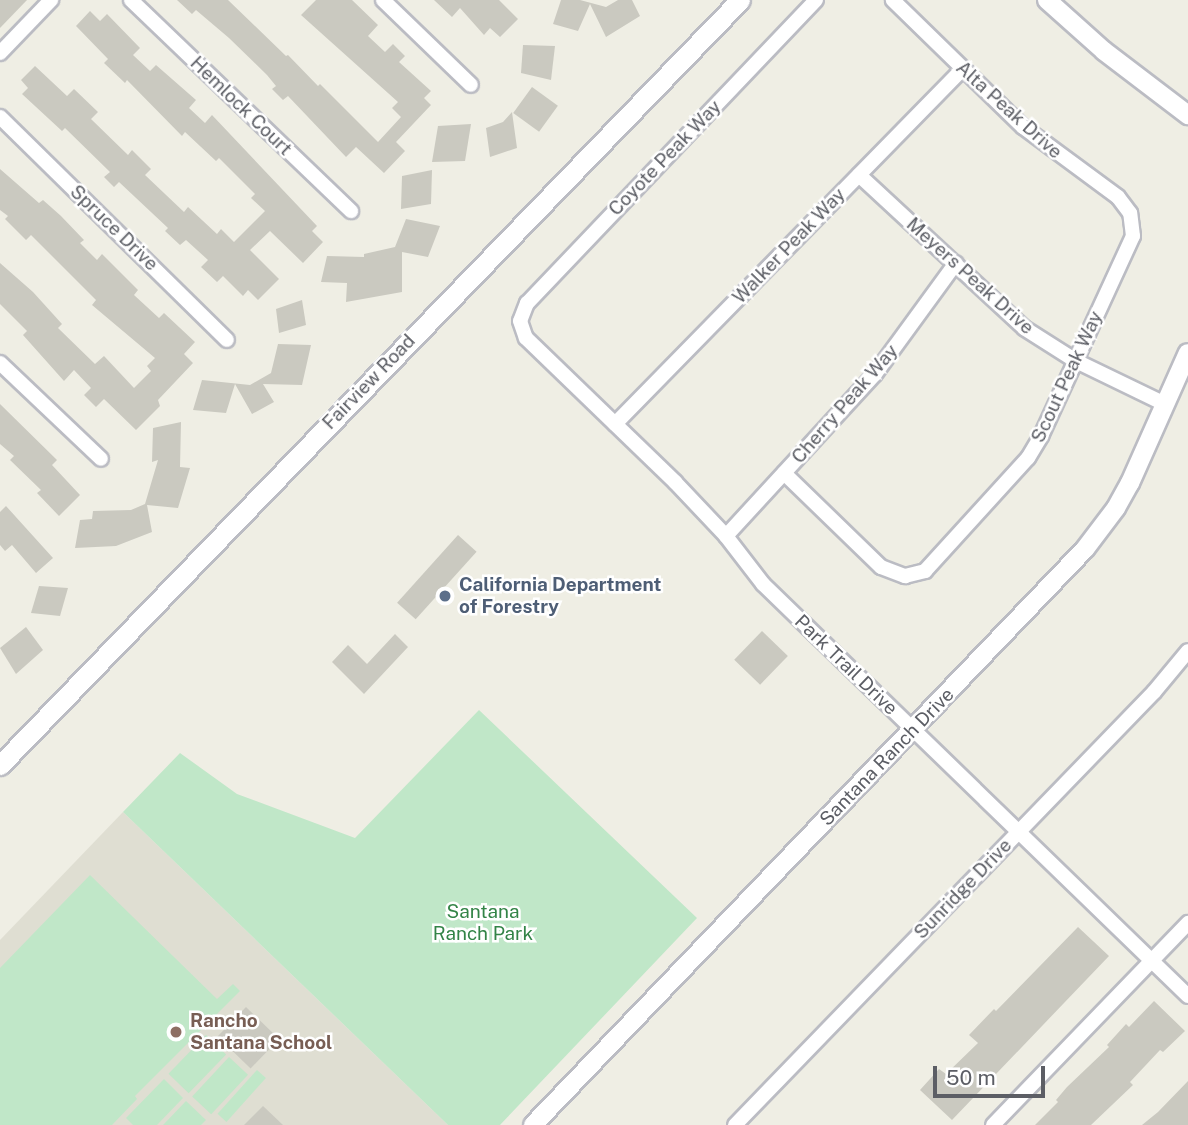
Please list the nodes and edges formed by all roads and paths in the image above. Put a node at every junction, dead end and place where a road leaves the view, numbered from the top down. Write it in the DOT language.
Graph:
graph roads {
  1 [pos="51,0"];
  2 [pos="131,0"];
  3 [pos="383,0"];
  4 [pos="740,0"];
  5 [pos="817,0"];
  6 [pos="893,0"];
  7 [pos="1047,0"];
  8 [pos="0,53"];
  9 [pos="962,69"];
  10 [pos="471,85"];
  11 [pos="1188,115"];
  12 [pos="0,117"];
  13 [pos="859,175"];
  14 [pos="351,211"];
  15 [pos="1130,213"];
  16 [pos="956,264"];
  17 [pos="520,321"];
  18 [pos="227,340"];
  19 [pos="1188,353"];
  20 [pos="1076,361"];
  21 [pos="0,363"];
  22 [pos="1165,404"];
  23 [pos="615,424"];
  24 [pos="101,459"];
  25 [pos="784,473"];
  26 [pos="726,536"];
  27 [pos="1188,651"];
  28 [pos="913,730"];
  29 [pos="0,765"];
  30 [pos="1018,831"];
  31 [pos="1188,923"];
  32 [pos="1152,961"];
  33 [pos="1188,996"];
  34 [pos="533,1125"];
  35 [pos="735,1125"];
  36 [pos="993,1125"];
  1 -- 8 [label="street"];
  2 -- 14 [label="street, Hemlock Court"];
  3 -- 10 [label="street"];
  4 -- 29 [label="main road, Fairview Road"];
  5 -- 17 [label="street, Coyote Peak Way"];
  6 -- 9 [label="street, Alta Peak Drive"];
  7 -- 11 [label="street"];
  9 -- 13 [label="street, Walker Peak Way"];
  9 -- 15 [label="street, Alta Peak Drive"];
  12 -- 18 [label="street, Spruce Drive"];
  13 -- 16 [label="street, Meyers Peak Drive"];
  13 -- 23 [label="street, Walker Peak Way"];
  15 -- 20 [label="street, Scout Peak Way"];
  16 -- 20 [label="street, Meyers Peak Drive"];
  16 -- 25 [label="street, Cherry Peak Way"];
  17 -- 23 [label="street, Park Trail Drive"];
  19 -- 22 [label="street, Santana Ranch Drive"];
  20 -- 22 [label="street, Meyers Peak Drive"];
  20 -- 25 [label="street, Scout Peak Way"];
  21 -- 24 [label="street"];
  22 -- 28 [label="street, Santana Ranch Drive"];
  23 -- 26 [label="street, Park Trail Drive"];
  25 -- 26 [label="street, Cherry Peak Way"];
  26 -- 28 [label="street, Park Trail Drive"];
  27 -- 30 [label="street, Sunridge Drive"];
  28 -- 30 [label="street, Park Trail Drive"];
  28 -- 34 [label="street, Santana Ranch Drive"];
  30 -- 32 [label="street, Park Trail Drive"];
  30 -- 35 [label="street, Sunridge Drive"];
  31 -- 32 [label="street"];
  32 -- 33 [label="street, Park Trail Drive"];
  32 -- 36 [label="street"];
}
